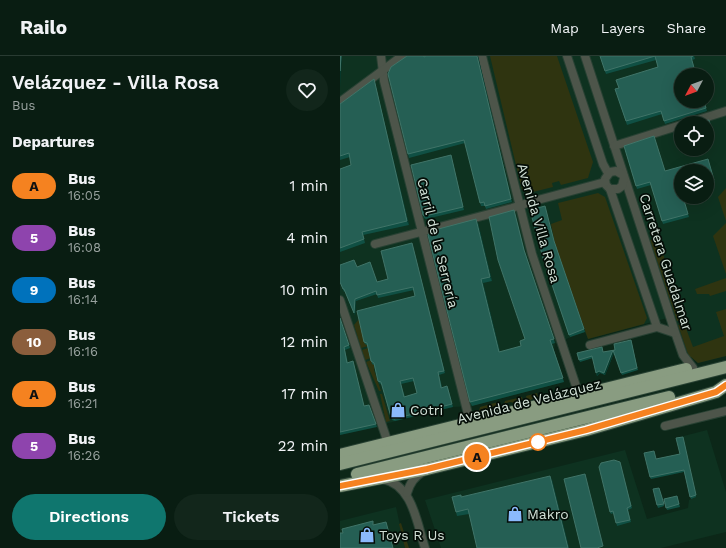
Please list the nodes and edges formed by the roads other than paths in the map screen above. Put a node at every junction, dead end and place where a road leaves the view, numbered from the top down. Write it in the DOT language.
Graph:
graph roads {
  1 [pos="381,56"];
  2 [pos="402,56"];
  3 [pos="482,56"];
  4 [pos="567,56"];
  5 [pos="586,56"];
  6 [pos="383,69"];
  7 [pos="340,102"];
  8 [pos="726,111"];
  9 [pos="710,116"];
  10 [pos="674,127"];
  11 [pos="614,146"];
  12 [pos="608,173"];
  13 [pos="623,177"];
  14 [pos="607,185"];
  15 [pos="520,205"];
  16 [pos="421,232"];
  17 [pos="375,244"];
  18 [pos="340,300"];
  19 [pos="657,327"];
  20 [pos="675,333"];
  21 [pos="590,345"];
  22 [pos="683,355"];
  23 [pos="726,360"];
  24 [pos="726,367"];
  25 [pos="693,368"];
  26 [pos="677,372"];
  27 [pos="726,384"];
  28 [pos="579,395"];
  29 [pos="726,411"];
  30 [pos="470,422"];
  31 [pos="665,426"];
  32 [pos="388,443"];
  33 [pos="340,455"];
  34 [pos="340,464"];
  35 [pos="427,469"];
  36 [pos="378,478"];
  37 [pos="340,479"];
  38 [pos="340,486"];
  39 [pos="407,493"];
  40 [pos="425,548"];
  1 -- 6 [label="street, Carril de la Serrería"];
  2 -- 6 [label="street"];
  3 -- 15 [label="street, Avenida Villa Rosa"];
  4 -- 12 [label="street"];
  5 -- 11 [label="street, Carretera Guadalmar"];
  6 -- 7 [label="street"];
  6 -- 16 [label="street, Carril de la Serrería"];
  8 -- 9 [label="street"];
  10 -- 11 [label="street"];
  11 -- 13 [label="street, Carretera Guadalmar"];
  12 -- 13 [label="street"];
  12 -- 14 [label="street"];
  13 -- 14 [label="street, Carretera Guadalmar"];
  13 -- 20 [label="street, Carretera Guadalmar"];
  14 -- 15 [label="street"];
  14 -- 19 [label="street"];
  15 -- 16 [label="street"];
  15 -- 28 [label="street, Avenida Villa Rosa"];
  16 -- 17 [label="street"];
  16 -- 30 [label="street, Carril de la Serrería"];
  18 -- 32 [label="street"];
  19 -- 20 [label="street"];
  19 -- 21 [label="street"];
  20 -- 22 [label="street, Carretera Guadalmar"];
  22 -- 25 [label="street, Carretera Guadalmar"];
  22 -- 26 [label="street"];
  23 -- 25 [label="highway"];
  24 -- 34 [label="highway, Avenida de Velázquez"];
  25 -- 26 [label="highway"];
  26 -- 28 [label="highway"];
  27 -- 35 [label="highway"];
  27 -- 37 [label="highway, Avenida de Velázquez"];
  28 -- 30 [label="highway"];
  29 -- 31 [label="street"];
  30 -- 32 [label="highway"];
  32 -- 33 [label="highway"];
  35 -- 36 [label="highway"];
  35 -- 39 [label="street"];
  36 -- 38 [label="highway"];
  36 -- 39 [label="street"];
  39 -- 40 [label="street"];
}
